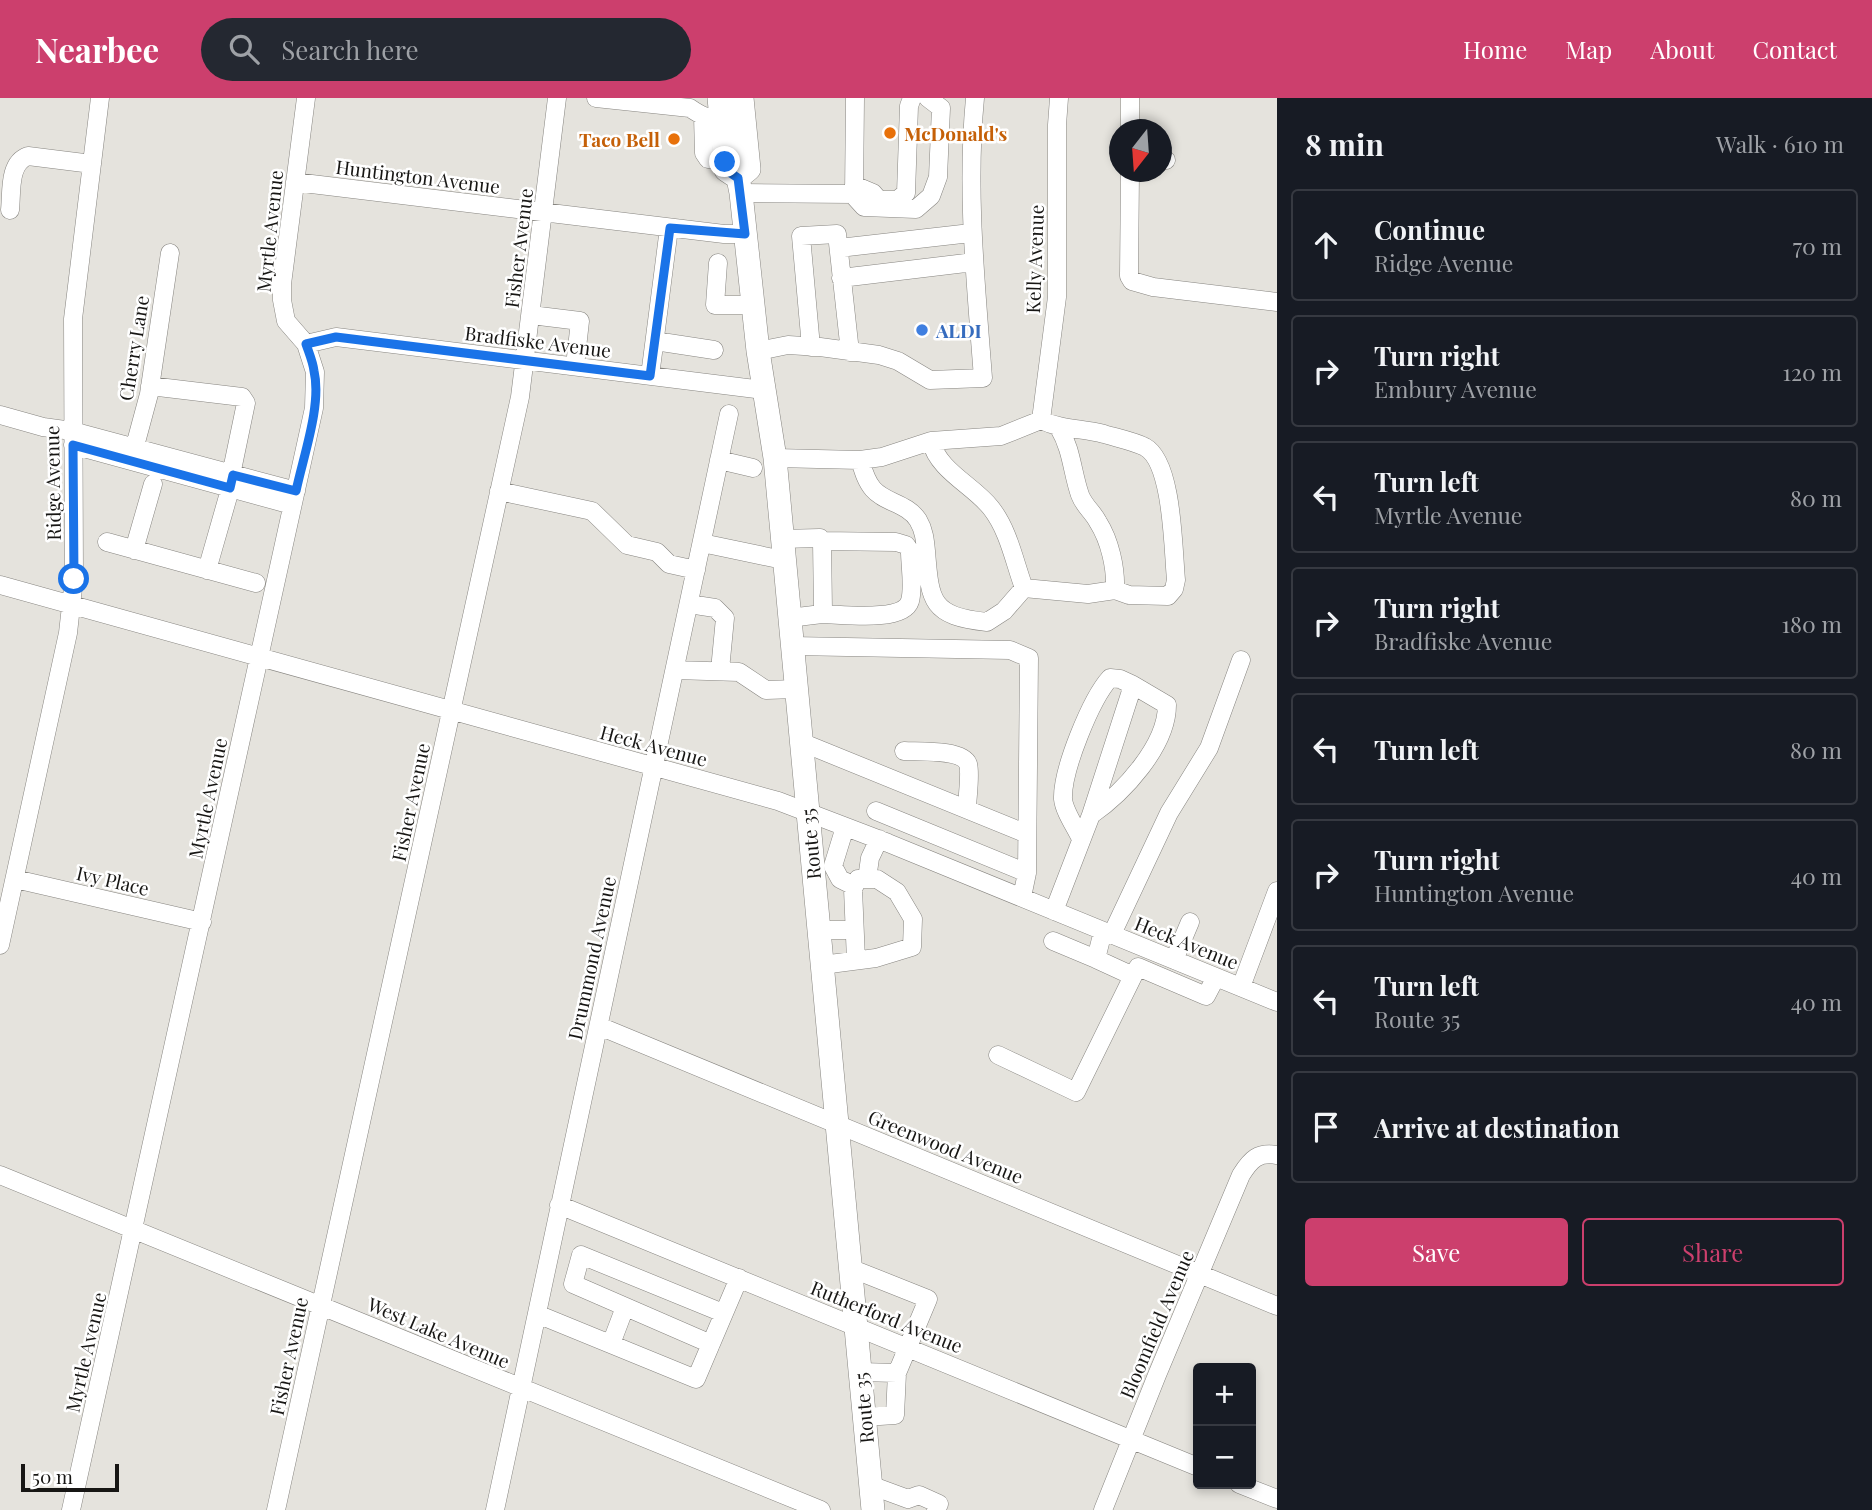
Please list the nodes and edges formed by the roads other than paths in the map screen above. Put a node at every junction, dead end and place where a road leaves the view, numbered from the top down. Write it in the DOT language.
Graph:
graph roads {
  1 [pos="100,98"];
  2 [pos="306,98"];
  3 [pos="558,98"];
  4 [pos="596,98"];
  5 [pos="742,98"];
  6 [pos="855,98"];
  7 [pos="913,98"];
  8 [pos="928,98"];
  9 [pos="975,98"];
  10 [pos="1059,98"];
  11 [pos="1130,98"];
  12 [pos="705,107"];
  13 [pos="1130,119"];
  14 [pos="92,164"];
  15 [pos="735,178"];
  16 [pos="295,182"];
  17 [pos="1130,182"];
  18 [pos="854,189"];
  19 [pos="913,208"];
  20 [pos="10,210"];
  21 [pos="544,212"];
  22 [pos="670,228"];
  23 [pos="971,233"];
  24 [pos="745,234"];
  25 [pos="839,248"];
  26 [pos="170,253"];
  27 [pos="974,262"];
  28 [pos="718,263"];
  29 [pos="841,278"];
  30 [pos="1277,302"];
  31 [pos="754,305"];
  32 [pos="531,315"];
  33 [pos="654,341"];
  34 [pos="306,344"];
  35 [pos="810,347"];
  36 [pos="714,349"];
  37 [pos="758,351"];
  38 [pos="850,352"];
  39 [pos="525,360"];
  40 [pos="575,366"];
  41 [pos="650,376"];
  42 [pos="150,386"];
  43 [pos="764,390"];
  44 [pos="729,414"];
  45 [pos="0,415"];
  46 [pos="1041,420"];
  47 [pos="1059,428"];
  48 [pos="73,438"];
  49 [pos="931,441"];
  50 [pos="133,454"];
  51 [pos="775,458"];
  52 [pos="719,460"];
  53 [pos="860,460"];
  54 [pos="753,468"];
  55 [pos="232,479"];
  56 [pos="153,484"];
  57 [pos="499,491"];
  58 [pos="294,498"];
  59 [pos="822,541"];
  60 [pos="107,542"];
  61 [pos="702,543"];
  62 [pos="134,550"];
  63 [pos="782,550"];
  64 [pos="207,570"];
  65 [pos="696,570"];
  66 [pos="256,583"];
  67 [pos="0,585"];
  68 [pos="1024,587"];
  69 [pos="1115,590"];
  70 [pos="689,604"];
  71 [pos="71,605"];
  72 [pos="822,614"];
  73 [pos="789,618"];
  74 [pos="792,646"];
  75 [pos="259,657"];
  76 [pos="1241,660"];
  77 [pos="675,670"];
  78 [pos="720,670"];
  79 [pos="1133,685"];
  80 [pos="796,689"];
  81 [pos="451,710"];
  82 [pos="801,742"];
  83 [pos="904,751"];
  84 [pos="654,767"];
  85 [pos="967,809"];
  86 [pos="876,811"];
  87 [pos="807,812"];
  88 [pos="1091,815"];
  89 [pos="906,824"];
  90 [pos="845,827"];
  91 [pos="1027,834"];
  92 [pos="879,839"];
  93 [pos="1081,839"];
  94 [pos="897,847"];
  95 [pos="1027,873"];
  96 [pos="15,879"];
  97 [pos="861,882"];
  98 [pos="1277,891"];
  99 [pos="1022,897"];
  100 [pos="1054,911"];
  101 [pos="202,922"];
  102 [pos="1190,922"];
  103 [pos="818,930"];
  104 [pos="854,930"];
  105 [pos="1107,932"];
  106 [pos="1053,941"];
  107 [pos="0,946"];
  108 [pos="1147,948"];
  109 [pos="1096,959"];
  110 [pos="856,960"];
  111 [pos="1174,960"];
  112 [pos="822,965"];
  113 [pos="1136,971"];
  114 [pos="1216,977"];
  115 [pos="1241,987"];
  116 [pos="1277,1002"];
  117 [pos="599,1026"];
  118 [pos="998,1055"];
  119 [pos="837,1124"];
  120 [pos="1277,1155"];
  121 [pos="0,1175"];
  122 [pos="559,1205"];
  123 [pos="134,1230"];
  124 [pos="850,1268"];
  125 [pos="1200,1274"];
  126 [pos="739,1278"];
  127 [pos="321,1306"];
  128 [pos="1277,1306"];
  129 [pos="625,1307"];
  130 [pos="723,1313"];
  131 [pos="537,1314"];
  132 [pos="855,1325"];
  133 [pos="611,1344"];
  134 [pos="710,1344"];
  135 [pos="908,1347"];
  136 [pos="860,1371"];
  137 [pos="897,1373"];
  138 [pos="520,1389"];
  139 [pos="864,1417"];
  140 [pos="1132,1439"];
  141 [pos="1193,1465"];
  142 [pos="870,1485"];
  143 [pos="1252,1489"];
  144 [pos="1277,1499"];
  145 [pos="71,1510"];
  146 [pos="276,1510"];
  147 [pos="495,1510"];
  148 [pos="821,1510"];
  149 [pos="873,1510"];
  150 [pos="936,1510"];
  151 [pos="1103,1510"];
  1 -- 14 [label="street, Ridge Avenue"];
  2 -- 16 [label="street, Myrtle Avenue"];
  3 -- 21 [label="street, Fisher Avenue"];
  4 -- 12 [label="street"];
  5 -- 15 [label="main road, Route 35"];
  6 -- 18 [label="street"];
  7 -- 18 [label="street"];
  7 -- 19 [label="street"];
  8 -- 19 [label="street"];
  9 -- 23 [label="street"];
  10 -- 46 [label="street, Kelly Avenue"];
  11 -- 13 [label="street"];
  12 -- 15 [label="main road, Route 35"];
  14 -- 20 [label="street"];
  14 -- 48 [label="street, Ridge Avenue"];
  15 -- 18 [label="street"];
  15 -- 24 [label="main road, Route 35"];
  16 -- 21 [label="street, Huntington Avenue"];
  16 -- 34 [label="street, Myrtle Avenue"];
  17 -- 30 [label="street"];
  18 -- 19 [label="street"];
  21 -- 22 [label="street, Huntington Avenue"];
  21 -- 32 [label="street, Fisher Avenue"];
  22 -- 24 [label="street, Huntington Avenue"];
  22 -- 33 [label="street"];
  23 -- 25 [label="street"];
  23 -- 27 [label="street"];
  24 -- 31 [label="main road, Route 35"];
  25 -- 29 [label="street"];
  25 -- 35 [label="street"];
  26 -- 42 [label="street, Cherry Lane"];
  27 -- 29 [label="street"];
  27 -- 38 [label="street"];
  28 -- 31 [label="street"];
  29 -- 38 [label="street"];
  31 -- 37 [label="main road, Route 35"];
  32 -- 39 [label="street, Fisher Avenue"];
  32 -- 40 [label="street"];
  33 -- 36 [label="street"];
  33 -- 41 [label="street"];
  34 -- 39 [label="street, Bradfiske Avenue"];
  34 -- 58 [label="street, Myrtle Avenue"];
  35 -- 37 [label="street"];
  35 -- 38 [label="street"];
  37 -- 43 [label="main road, Route 35"];
  39 -- 40 [label="street, Bradfiske Avenue"];
  39 -- 57 [label="street, Fisher Avenue"];
  40 -- 41 [label="street, Bradfiske Avenue"];
  41 -- 43 [label="street, Bradfiske Avenue"];
  42 -- 50 [label="street, Cherry Lane"];
  42 -- 55 [label="street"];
  43 -- 51 [label="main road, Route 35"];
  44 -- 52 [label="street, Drummond Avenue"];
  45 -- 48 [label="street"];
  46 -- 47 [label="street"];
  46 -- 49 [label="street"];
  47 -- 69 [label="street"];
  47 -- 69 [label="street"];
  48 -- 50 [label="street"];
  48 -- 71 [label="street, Ridge Avenue"];
  49 -- 53 [label="street"];
  49 -- 68 [label="street"];
  50 -- 55 [label="street"];
  51 -- 53 [label="street"];
  51 -- 63 [label="main road, Route 35"];
  52 -- 54 [label="street"];
  52 -- 61 [label="street, Drummond Avenue"];
  53 -- 68 [label="street"];
  55 -- 58 [label="street"];
  55 -- 64 [label="street"];
  56 -- 62 [label="street"];
  57 -- 65 [label="street"];
  57 -- 81 [label="street, Fisher Avenue"];
  58 -- 75 [label="street, Myrtle Avenue"];
  59 -- 63 [label="street"];
  59 -- 72 [label="street"];
  59 -- 72 [label="street"];
  60 -- 62 [label="street"];
  61 -- 63 [label="street"];
  61 -- 65 [label="street, Drummond Avenue"];
  62 -- 64 [label="street"];
  63 -- 73 [label="main road, Route 35"];
  64 -- 66 [label="street"];
  65 -- 70 [label="street, Drummond Avenue"];
  67 -- 71 [label="street, Heck Avenue"];
  68 -- 69 [label="street"];
  70 -- 77 [label="street, Drummond Avenue"];
  70 -- 78 [label="street"];
  71 -- 75 [label="street, Heck Avenue"];
  71 -- 96 [label="street, Ridge Avenue"];
  72 -- 73 [label="street"];
  73 -- 74 [label="main road, Route 35"];
  74 -- 80 [label="main road, Route 35"];
  74 -- 91 [label="street"];
  75 -- 81 [label="street, Heck Avenue"];
  75 -- 101 [label="street, Myrtle Avenue"];
  76 -- 105 [label="street"];
  77 -- 78 [label="street"];
  77 -- 84 [label="street, Drummond Avenue"];
  78 -- 80 [label="street"];
  79 -- 88 [label="street"];
  79 -- 88 [label="street"];
  79 -- 93 [label="street"];
  80 -- 82 [label="main road, Route 35"];
  81 -- 84 [label="street, Heck Avenue"];
  81 -- 127 [label="street, Fisher Avenue"];
  82 -- 85 [label="street"];
  82 -- 87 [label="main road, Route 35"];
  83 -- 85 [label="street"];
  84 -- 87 [label="street, Heck Avenue"];
  84 -- 117 [label="street, Drummond Avenue"];
  85 -- 91 [label="street"];
  86 -- 89 [label="street"];
  87 -- 90 [label="street, Heck Avenue"];
  87 -- 103 [label="main road, Route 35"];
  88 -- 93 [label="street"];
  89 -- 94 [label="street"];
  89 -- 95 [label="street"];
  90 -- 92 [label="street, Heck Avenue"];
  90 -- 97 [label="street"];
  91 -- 95 [label="street"];
  92 -- 94 [label="street, Heck Avenue"];
  92 -- 97 [label="street"];
  93 -- 100 [label="street"];
  94 -- 99 [label="street, Heck Avenue"];
  95 -- 99 [label="street"];
  96 -- 101 [label="street, Ivy Place"];
  96 -- 107 [label="street, Ridge Avenue"];
  97 -- 104 [label="street"];
  97 -- 110 [label="street"];
  98 -- 115 [label="street"];
  99 -- 100 [label="street, Heck Avenue"];
  100 -- 105 [label="street, Heck Avenue"];
  101 -- 123 [label="street, Myrtle Avenue"];
  102 -- 111 [label="street"];
  103 -- 104 [label="street"];
  103 -- 112 [label="main road, Route 35"];
  104 -- 110 [label="street"];
  105 -- 108 [label="street, Heck Avenue"];
  105 -- 109 [label="street"];
  106 -- 109 [label="street"];
  108 -- 111 [label="street, Heck Avenue"];
  108 -- 113 [label="street"];
  109 -- 113 [label="street"];
  110 -- 112 [label="street"];
  111 -- 114 [label="street, Heck Avenue"];
  112 -- 119 [label="main road, Route 35"];
  113 -- 114 [label="street"];
  113 -- 118 [label="street"];
  114 -- 115 [label="street, Heck Avenue"];
  115 -- 116 [label="street, Heck Avenue"];
  117 -- 119 [label="street, Greenwood Avenue"];
  117 -- 122 [label="street, Drummond Avenue"];
  119 -- 124 [label="main road, Route 35"];
  119 -- 125 [label="street, Greenwood Avenue"];
  120 -- 125 [label="street, Bloomfield Avenue"];
  121 -- 123 [label="street, West Lake Avenue"];
  122 -- 126 [label="street, Rutherford Avenue"];
  122 -- 131 [label="street, Drummond Avenue"];
  123 -- 127 [label="street, West Lake Avenue"];
  123 -- 145 [label="street, Myrtle Avenue"];
  124 -- 132 [label="main road, Route 35"];
  124 -- 135 [label="street"];
  125 -- 128 [label="street, Greenwood Avenue"];
  125 -- 140 [label="street, Bloomfield Avenue"];
  126 -- 130 [label="street"];
  126 -- 132 [label="street, Rutherford Avenue"];
  127 -- 138 [label="street, West Lake Avenue"];
  127 -- 146 [label="street, Fisher Avenue"];
  129 -- 130 [label="street"];
  129 -- 133 [label="street"];
  129 -- 134 [label="street"];
  130 -- 134 [label="street"];
  131 -- 133 [label="street"];
  131 -- 138 [label="street, Drummond Avenue"];
  132 -- 135 [label="street, Rutherford Avenue"];
  132 -- 136 [label="main road, Route 35"];
  133 -- 134 [label="street"];
  135 -- 137 [label="street"];
  135 -- 140 [label="street, Rutherford Avenue"];
  136 -- 137 [label="street"];
  136 -- 139 [label="main road, Route 35"];
  137 -- 139 [label="street"];
  138 -- 147 [label="street, Drummond Avenue"];
  138 -- 148 [label="street, West Lake Avenue"];
  139 -- 142 [label="main road, Route 35"];
  140 -- 141 [label="street, Rutherford Avenue"];
  140 -- 151 [label="street, Bloomfield Avenue"];
  142 -- 149 [label="main road, Route 35"];
  142 -- 150 [label="street"];
  143 -- 144 [label="street"];
}
